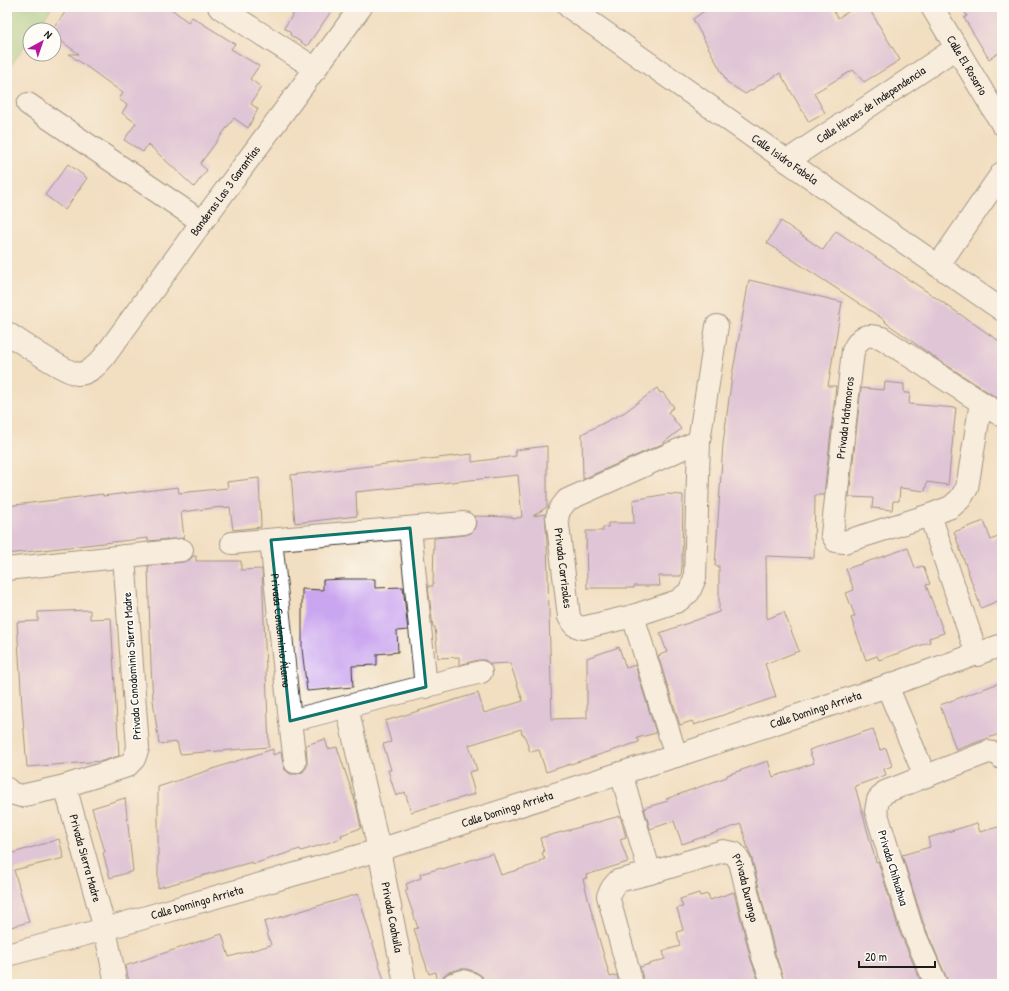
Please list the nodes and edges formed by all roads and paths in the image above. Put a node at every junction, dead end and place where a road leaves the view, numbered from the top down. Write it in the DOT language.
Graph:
graph roads {
  1 [pos="219,7"];
  2 [pos="361,7"];
  3 [pos="569,7"];
  4 [pos="932,7"];
  5 [pos="956,48"];
  6 [pos="316,69"];
  7 [pos="28,104"];
  8 [pos="1002,124"];
  9 [pos="787,161"];
  10 [pos="1002,173"];
  11 [pos="202,222"];
  12 [pos="938,266"];
  13 [pos="1002,310"];
  14 [pos="717,326"];
  15 [pos="7,333"];
  16 [pos="981,402"];
  17 [pos="1002,416"];
  18 [pos="699,441"];
  19 [pos="930,515"];
  20 [pos="464,523"];
  21 [pos="410,528"];
  22 [pos="271,540"];
  23 [pos="232,543"];
  24 [pos="182,550"];
  25 [pos="124,556"];
  26 [pos="7,569"];
  27 [pos="633,616"];
  28 [pos="1002,645"];
  29 [pos="977,655"];
  30 [pos="481,672"];
  31 [pos="888,686"];
  32 [pos="426,687"];
  33 [pos="348,707"];
  34 [pos="290,721"];
  35 [pos="676,756"];
  36 [pos="1002,758"];
  37 [pos="295,762"];
  38 [pos="621,773"];
  39 [pos="925,776"];
  40 [pos="65,786"];
  41 [pos="7,789"];
  42 [pos="380,850"];
  43 [pos="650,873"];
  44 [pos="105,929"];
  45 [pos="7,955"];
  46 [pos="116,984"];
  47 [pos="406,984"];
  48 [pos="453,984"];
  49 [pos="472,984"];
  50 [pos="632,984"];
  51 [pos="773,984"];
  52 [pos="936,984"];
  1 -- 6 [label="street"];
  2 -- 6 [label="street, Banderas Las 3 Garantías"];
  3 -- 9 [label="street, Calle Isidro Fabela"];
  4 -- 5 [label="street, Calle El Rosario"];
  5 -- 8 [label="street, Calle El Rosario"];
  5 -- 9 [label="street, Calle Héroes de Independencia"];
  6 -- 11 [label="street, Banderas Las 3 Garantías"];
  7 -- 11 [label="street"];
  9 -- 12 [label="street, Calle Isidro Fabela"];
  10 -- 12 [label="street"];
  11 -- 15 [label="street, Banderas Las 3 Garantías"];
  12 -- 13 [label="street, Calle Isidro Fabela"];
  14 -- 18 [label="street, Privada Carrizales"];
  16 -- 17 [label="street, Privada Matamoros"];
  16 -- 19 [label="street, Privada Matamoros"];
  16 -- 19 [label="street, Privada Matamoros"];
  18 -- 27 [label="street, Privada Carrizales"];
  18 -- 27 [label="street, Privada Carrizales"];
  19 -- 29 [label="street"];
  20 -- 21 [label="street"];
  21 -- 22 [label="street"];
  21 -- 32 [label="street"];
  22 -- 23 [label="street"];
  22 -- 34 [label="street, Privada Condominio Álamo"];
  24 -- 25 [label="street"];
  25 -- 26 [label="street"];
  25 -- 40 [label="street, Privada Conodominio Sierra Madre"];
  27 -- 35 [label="street"];
  28 -- 29 [label="street, Calle Domingo Arrieta"];
  29 -- 31 [label="street, Calle Domingo Arrieta"];
  30 -- 32 [label="street"];
  31 -- 35 [label="street, Calle Domingo Arrieta"];
  31 -- 39 [label="street"];
  32 -- 33 [label="street"];
  33 -- 34 [label="street"];
  33 -- 42 [label="street"];
  34 -- 37 [label="street, Privada Condominio Álamo"];
  35 -- 38 [label="street, Calle Domingo Arrieta"];
  36 -- 39 [label="street, Privada Chihuahua"];
  38 -- 42 [label="street, Calle Domingo Arrieta"];
  38 -- 43 [label="street"];
  39 -- 52 [label="street, Privada Chihuahua"];
  40 -- 41 [label="street, Privada Conodominio Sierra Madre"];
  40 -- 44 [label="street, Privada Sierra Madre"];
  42 -- 44 [label="street, Calle Domingo Arrieta"];
  42 -- 47 [label="street, Privada Coahuila"];
  43 -- 50 [label="street, Privada Durango"];
  43 -- 51 [label="street, Privada Durango"];
  44 -- 45 [label="street, Calle Domingo Arrieta"];
  44 -- 46 [label="street, Privada Sierra Madre"];
  48 -- 49 [label="street"];
}
